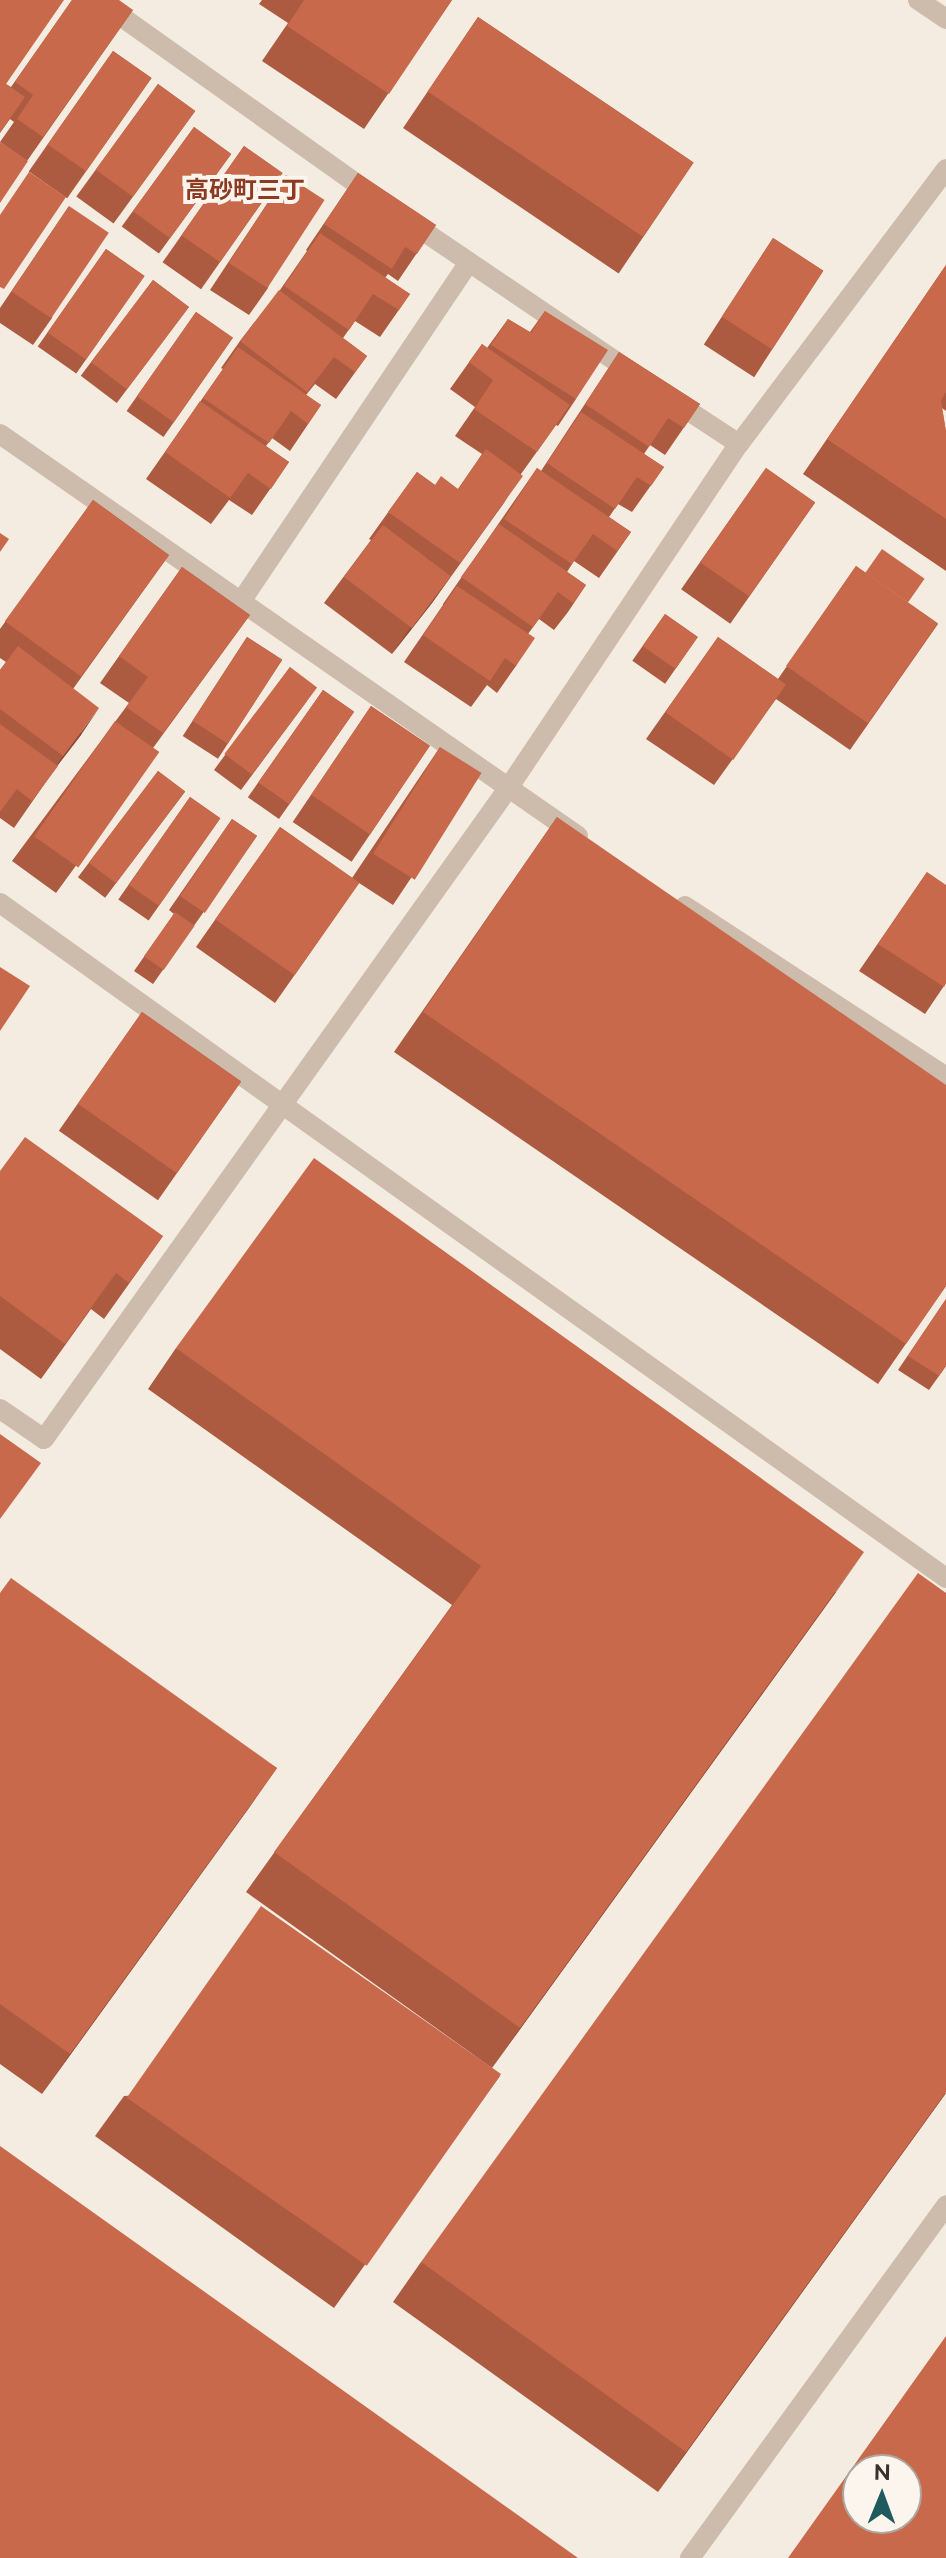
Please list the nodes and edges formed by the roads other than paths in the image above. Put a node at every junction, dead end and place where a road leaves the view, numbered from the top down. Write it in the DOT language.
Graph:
graph roads {
  1 [pos="98,0"];
  2 [pos="918,0"];
  3 [pos="946,19"];
  4 [pos="946,169"];
  5 [pos="468,264"];
  6 [pos="0,434"];
  7 [pos="739,444"];
  8 [pos="240,603"];
  9 [pos="507,790"];
  10 [pos="600,851"];
  11 [pos="667,894"];
  12 [pos="0,903"];
  13 [pos="946,1077"];
  14 [pos="284,1102"];
  15 [pos="0,1409"];
  16 [pos="946,1578"];
  17 [pos="946,2205"];
  18 [pos="690,2558"];
  1 -- 5 [label="street"];
  2 -- 3 [label="street"];
  4 -- 7 [label="street"];
  5 -- 7 [label="street"];
  5 -- 8 [label="street"];
  6 -- 8 [label="street"];
  7 -- 9 [label="street"];
  8 -- 9 [label="street"];
  9 -- 10 [label="street"];
  9 -- 14 [label="street"];
  11 -- 13 [label="street"];
  12 -- 14 [label="street"];
  14 -- 15 [label="street"];
  14 -- 16 [label="street"];
  17 -- 18 [label="street"];
}
